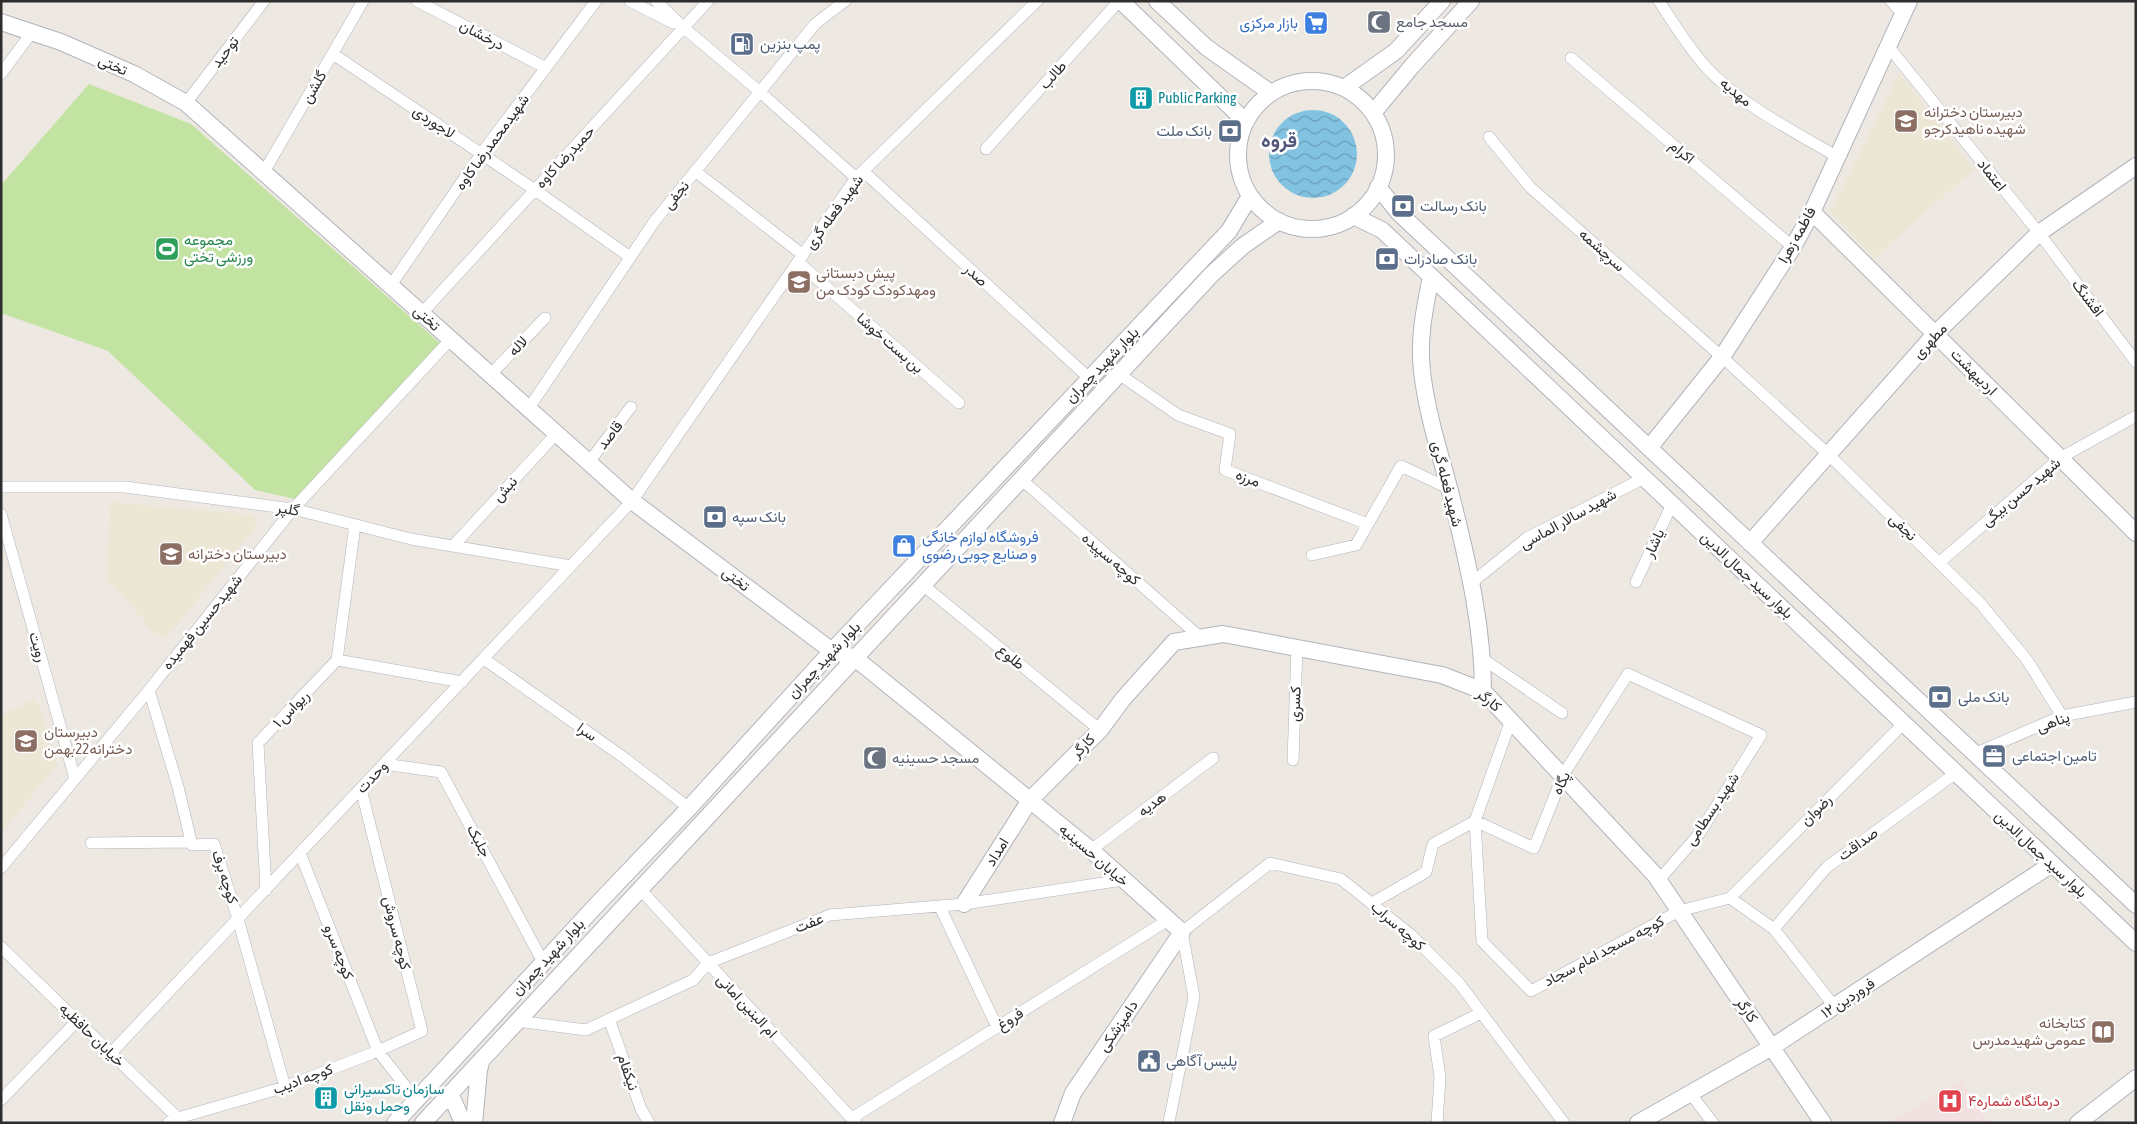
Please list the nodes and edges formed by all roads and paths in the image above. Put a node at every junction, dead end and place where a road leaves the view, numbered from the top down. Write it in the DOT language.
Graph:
graph roads {
  1 [pos="264,1"];
  2 [pos="363,1"];
  3 [pos="417,1"];
  4 [pos="596,1"];
  5 [pos="630,1"];
  6 [pos="656,1"];
  7 [pos="708,1"];
  8 [pos="845,1"];
  9 [pos="1037,1"];
  10 [pos="1120,1"];
  11 [pos="1157,1"];
  12 [pos="1442,1"];
  13 [pos="1471,1"];
  14 [pos="1659,1"];
  15 [pos="1891,1"];
  16 [pos="1906,8"];
  17 [pos="1,22"];
  18 [pos="684,28"];
  19 [pos="32,32"];
  20 [pos="1888,46"];
  21 [pos="333,54"];
  22 [pos="1571,58"];
  23 [pos="546,68"];
  24 [pos="1,74"];
  25 [pos="1344,88"];
  26 [pos="759,92"];
  27 [pos="1271,93"];
  28 [pos="186,103"];
  29 [pos="1373,113"];
  30 [pos="1246,122"];
  31 [pos="1489,137"];
  32 [pos="986,149"];
  33 [pos="481,154"];
  34 [pos="1836,156"];
  35 [pos="2136,166"];
  36 [pos="695,171"];
  37 [pos="264,172"];
  38 [pos="859,175"];
  39 [pos="1378,187"];
  40 [pos="535,190"];
  41 [pos="1250,196"];
  42 [pos="1812,212"];
  43 [pos="1353,216"];
  44 [pos="1279,221"];
  45 [pos="2039,234"];
  46 [pos="1793,246"];
  47 [pos="630,257"];
  48 [pos="800,259"];
  49 [pos="1431,276"];
  50 [pos="391,286"];
  51 [pos="422,313"];
  52 [pos="545,318"];
  53 [pos="1935,334"];
  54 [pos="451,339"];
  55 [pos="1722,357"];
  56 [pos="2136,362"];
  57 [pos="491,374"];
  58 [pos="1119,374"];
  59 [pos="1089,378"];
  60 [pos="959,403"];
  61 [pos="632,407"];
  62 [pos="528,408"];
  63 [pos="2136,416"];
  64 [pos="557,433"];
  65 [pos="1649,448"];
  66 [pos="1828,454"];
  67 [pos="2060,458"];
  68 [pos="589,462"];
  69 [pos="1644,478"];
  70 [pos="1021,479"];
  71 [pos="1,487"];
  72 [pos="1448,488"];
  73 [pos="632,501"];
  74 [pos="1672,504"];
  75 [pos="293,509"];
  76 [pos="1,514"];
  77 [pos="1368,524"];
  78 [pos="355,525"];
  79 [pos="2136,533"];
  80 [pos="1750,542"];
  81 [pos="453,546"];
  82 [pos="1312,555"];
  83 [pos="1939,563"];
  84 [pos="571,566"];
  85 [pos="1636,582"];
  86 [pos="1470,584"];
  87 [pos="922,585"];
  88 [pos="1201,638"];
  89 [pos="1297,648"];
  90 [pos="832,651"];
  91 [pos="1869,654"];
  92 [pos="855,658"];
  93 [pos="484,659"];
  94 [pos="1483,659"];
  95 [pos="337,660"];
  96 [pos="1850,672"];
  97 [pos="462,682"];
  98 [pos="148,690"];
  99 [pos="1483,691"];
  100 [pos="2136,702"];
  101 [pos="1562,713"];
  102 [pos="2062,716"];
  103 [pos="1511,720"];
  104 [pos="1904,723"];
  105 [pos="1100,730"];
  106 [pos="1761,735"];
  107 [pos="1974,754"];
  108 [pos="1213,758"];
  109 [pos="1293,760"];
  110 [pos="384,764"];
  111 [pos="1956,773"];
  112 [pos="1563,775"];
  113 [pos="75,779"];
  114 [pos="361,789"];
  115 [pos="1030,800"];
  116 [pos="689,808"];
  117 [pos="1475,821"];
  118 [pos="191,842"];
  119 [pos="91,843"];
  120 [pos="1091,850"];
  121 [pos="300,853"];
  122 [pos="2052,864"];
  123 [pos="1,868"];
  124 [pos="625,874"];
  125 [pos="1123,880"];
  126 [pos="1659,880"];
  127 [pos="639,888"];
  128 [pos="266,890"];
  129 [pos="1730,898"];
  130 [pos="1372,903"];
  131 [pos="964,904"];
  132 [pos="2136,905"];
  133 [pos="940,906"];
  134 [pos="1679,911"];
  135 [pos="238,919"];
  136 [pos="1168,920"];
  137 [pos="1774,929"];
  138 [pos="1182,932"];
  139 [pos="2136,943"];
  140 [pos="1,947"];
  141 [pos="543,962"];
  142 [pos="708,963"];
  143 [pos="1834,1006"];
  144 [pos="1481,1013"];
  145 [pos="609,1019"];
  146 [pos="77,1021"];
  147 [pos="517,1021"];
  148 [pos="997,1027"];
  149 [pos="1772,1047"];
  150 [pos="378,1051"];
  151 [pos="112,1053"];
  152 [pos="482,1059"];
  153 [pos="2136,1078"];
  154 [pos="285,1087"];
  155 [pos="450,1093"];
  156 [pos="1690,1093"];
  157 [pos="1,1100"];
  158 [pos="416,1100"];
  159 [pos="2087,1120"];
  160 [pos="177,1121"];
  161 [pos="854,1121"];
  162 [pos="1169,1122"];
  163 [pos="395,1123"];
  164 [pos="423,1123"];
  165 [pos="463,1123"];
  166 [pos="474,1123"];
  167 [pos="649,1123"];
  168 [pos="1062,1123"];
  169 [pos="1437,1123"];
  170 [pos="1564,1123"];
  171 [pos="1638,1123"];
  172 [pos="1713,1123"];
  173 [pos="1823,1123"];
  1 -- 28 [label="street, توحید"];
  2 -- 21 [label="street, گلشن"];
  3 -- 23 [label="street, درخشان"];
  4 -- 23 [label="street, شهیدمحمدرضا کاوه"];
  5 -- 18 [label="street"];
  6 -- 18 [label="street"];
  7 -- 18 [label="street, حمیدرضا کاوه"];
  8 -- 26 [label="street, نجفی"];
  9 -- 38 [label="street, شهید فعله گری"];
  10 -- 30 [label="main road"];
  10 -- 32 [label="street, طالب"];
  11 -- 27 [label="main road"];
  12 -- 25 [label="main road"];
  13 -- 29 [label="main road"];
  14 -- 34 [label="street, مهدیه"];
  15 -- 16 [label="street"];
  16 -- 20 [label="main road, فاطمه زهرا"];
  17 -- 19 [label="main road, تختی"];
  18 -- 26 [label="street, صدر"];
  18 -- 40 [label="street, حمیدرضا کاوه"];
  19 -- 24 [label="street"];
  19 -- 28 [label="main road, تختی"];
  20 -- 34 [label="main road, فاطمه زهرا"];
  20 -- 45 [label="street, اعتماد"];
  21 -- 33 [label="street, لاجوردی"];
  21 -- 37 [label="street, گلشن"];
  22 -- 46 [label="street, اکرام"];
  23 -- 33 [label="street, شهیدمحمدرضا کاوه"];
  25 -- 27 [label="main road"];
  25 -- 29 [label="main road"];
  26 -- 36 [label="street, نجفی"];
  26 -- 38 [label="street, صدر"];
  27 -- 30 [label="main road"];
  28 -- 37 [label="main road, تختی"];
  29 -- 39 [label="main road"];
  30 -- 41 [label="main road"];
  31 -- 55 [label="street, سرچشمه"];
  33 -- 40 [label="street, لاجوردی"];
  33 -- 50 [label="street, شهیدمحمدرضا کاوه"];
  34 -- 42 [label="main road, فاطمه زهرا"];
  35 -- 45 [label="main road, مطهری"];
  36 -- 47 [label="street, نجفی"];
  36 -- 48 [label="street, بن بست خوشا"];
  37 -- 50 [label="main road, تختی"];
  38 -- 48 [label="street, شهید فعله گری"];
  38 -- 59 [label="street, صدر"];
  39 -- 43 [label="main road"];
  39 -- 65 [label="main road, بلوار سید جمال الدین"];
  40 -- 47 [label="street, لاجوردی"];
  40 -- 51 [label="street, حمیدرضا کاوه"];
  41 -- 44 [label="main road"];
  41 -- 59 [label="main road, بلوار شهید چمران"];
  42 -- 46 [label="main road, فاطمه زهرا"];
  42 -- 53 [label="main road, اردیبهشت"];
  43 -- 44 [label="main road"];
  43 -- 49 [label="main road, بلوار سید جمال الدین"];
  44 -- 58 [label="main road, بلوار شهید چمران"];
  45 -- 53 [label="main road, مطهری"];
  45 -- 56 [label="street, افشنگ"];
  46 -- 55 [label="main road, فاطمه زهرا"];
  47 -- 62 [label="street, نجفی"];
  48 -- 60 [label="street, بن بست خوشا"];
  48 -- 73 [label="street, شهید فعله گری"];
  49 -- 69 [label="main road, بلوار سید جمال الدین"];
  49 -- 72 [label="main road, شهید فعله گری"];
  50 -- 51 [label="main road, تختی"];
  51 -- 54 [label="main road, تختی"];
  52 -- 57 [label="street, لاله"];
  53 -- 66 [label="main road, مطهری"];
  53 -- 67 [label="main road, اردیبهشت"];
  54 -- 57 [label="main road, تختی"];
  54 -- 75 [label="street, شهیدحسین فهمیده"];
  55 -- 65 [label="main road, فاطمه زهرا"];
  55 -- 66 [label="street, نجفی"];
  57 -- 62 [label="main road, تختی"];
  58 -- 70 [label="main road, بلوار شهید چمران"];
  58 -- 77 [label="street, مرزه"];
  59 -- 90 [label="main road, بلوار شهید چمران"];
  61 -- 68 [label="street, قاصد"];
  62 -- 64 [label="main road, تختی"];
  63 -- 67 [label="street, شهید حسن بیگی"];
  64 -- 68 [label="main road, تختی"];
  64 -- 81 [label="street, نبش"];
  65 -- 80 [label="main road, بلوار سید جمال الدین"];
  66 -- 80 [label="main road, مطهری"];
  66 -- 83 [label="street, نجفی"];
  67 -- 79 [label="main road, اردیبهشت"];
  67 -- 83 [label="street, شهید حسن بیگی"];
  68 -- 73 [label="main road, تختی"];
  69 -- 74 [label="main road, بلوار سید جمال الدین"];
  69 -- 86 [label="street, شهید سالار الماسی"];
  70 -- 87 [label="main road, بلوار شهید چمران"];
  70 -- 88 [label="street, کوچه سپیده"];
  71 -- 75 [label="street, گلپر"];
  72 -- 77 [label="street"];
  72 -- 86 [label="main road, شهید فعله گری"];
  73 -- 84 [label="street, وحدت"];
  73 -- 90 [label="main road, تختی"];
  74 -- 85 [label="street, یاشار"];
  74 -- 96 [label="main road, بلوار سید جمال الدین"];
  75 -- 78 [label="street, گلپر"];
  75 -- 98 [label="street, شهیدحسین فهمیده"];
  76 -- 113 [label="street, رویت"];
  77 -- 82 [label="street"];
  78 -- 81 [label="street, گلپر"];
  78 -- 95 [label="street"];
  80 -- 91 [label="main road, بلوار سید جمال الدین"];
  81 -- 84 [label="street, گلپر"];
  83 -- 102 [label="street, نجفی"];
  84 -- 93 [label="street, وحدت"];
  86 -- 94 [label="main road, شهید فعله گری"];
  87 -- 92 [label="main road, بلوار شهید چمران"];
  87 -- 105 [label="street, طلوع"];
  88 -- 89 [label="main road, کارگر"];
  88 -- 105 [label="main road, کارگر"];
  89 -- 99 [label="main road, کارگر"];
  89 -- 109 [label="street, کسری"];
  90 -- 92 [label="main road, تختی"];
  90 -- 116 [label="main road, بلوار شهید چمران"];
  91 -- 96 [label="main road"];
  91 -- 107 [label="main road, بلوار سید جمال الدین"];
  92 -- 115 [label="main road, خیابان حسینیه"];
  92 -- 127 [label="main road, بلوار شهید چمران"];
  93 -- 97 [label="street, وحدت"];
  93 -- 116 [label="street, سرا"];
  94 -- 99 [label="main road, شهید فعله گری"];
  94 -- 101 [label="street"];
  95 -- 97 [label="street"];
  95 -- 128 [label="street, ریواس ۱"];
  96 -- 104 [label="main road, بلوار سید جمال الدین"];
  97 -- 110 [label="street, وحدت"];
  98 -- 113 [label="street, شهیدحسین فهمیده"];
  98 -- 118 [label="street, کوچه برف"];
  99 -- 103 [label="main road, کارگر"];
  100 -- 102 [label="street, پناهی"];
  102 -- 107 [label="street, پناهی"];
  103 -- 112 [label="main road, کارگر"];
  103 -- 117 [label="street, کوچه مسجد امام سجاد"];
  104 -- 111 [label="main road, بلوار سید جمال الدین"];
  104 -- 129 [label="street, رضوان"];
  105 -- 115 [label="main road, کارگر"];
  106 -- 112 [label="street, پگاه"];
  106 -- 126 [label="street, شهید بسطامی"];
  107 -- 132 [label="main road, بلوار سید جمال الدین"];
  108 -- 120 [label="street, هدیه"];
  110 -- 114 [label="street, وحدت"];
  110 -- 141 [label="street, جلبک"];
  111 -- 122 [label="main road, بلوار سید جمال الدین"];
  111 -- 137 [label="street, صداقت"];
  112 -- 117 [label="street, پگاه"];
  112 -- 126 [label="main road, کارگر"];
  113 -- 123 [label="street, شهیدحسین فهمیده"];
  114 -- 121 [label="street, وحدت"];
  114 -- 150 [label="street, کوچه سروش"];
  115 -- 120 [label="main road, خیابان حسینیه"];
  115 -- 131 [label="main road, امداد"];
  116 -- 124 [label="main road, بلوار شهید چمران"];
  117 -- 130 [label="street"];
  117 -- 134 [label="street, کوچه مسجد امام سجاد"];
  118 -- 119 [label="street"];
  118 -- 135 [label="street, کوچه برف"];
  120 -- 125 [label="main road, خیابان حسینیه"];
  121 -- 128 [label="street, وحدت"];
  121 -- 150 [label="street, کوچه سرو"];
  122 -- 139 [label="main road, بلوار سید جمال الدین"];
  122 -- 143 [label="main road, ۱۲ فروردین"];
  124 -- 127 [label="main road"];
  124 -- 141 [label="main road, بلوار شهید چمران"];
  125 -- 131 [label="street, عفت"];
  125 -- 136 [label="main road, خیابان حسینیه"];
  126 -- 134 [label="main road, کارگر"];
  127 -- 142 [label="street, ام البنین امانی"];
  127 -- 147 [label="main road, بلوار شهید چمران"];
  128 -- 135 [label="street, وحدت"];
  129 -- 134 [label="street, کوچه مسجد امام سجاد"];
  129 -- 137 [label="street"];
  130 -- 138 [label="street, کوچه سراب"];
  130 -- 144 [label="street, کوچه سراب"];
  131 -- 133 [label="street, عفت"];
  133 -- 142 [label="street, عفت"];
  133 -- 148 [label="street"];
  134 -- 149 [label="main road, کارگر"];
  135 -- 151 [label="street, وحدت"];
  135 -- 154 [label="street, کوچه برف"];
  136 -- 138 [label="main road, خیابان حسینیه"];
  136 -- 148 [label="street, فروغ"];
  137 -- 143 [label="street"];
  138 -- 162 [label="street"];
  138 -- 168 [label="main road, دامپزشکی"];
  140 -- 146 [label="street, خیابان حافظیه"];
  141 -- 158 [label="main road, بلوار شهید چمران"];
  142 -- 145 [label="street, عفت"];
  142 -- 161 [label="street, ام البنین امانی"];
  143 -- 149 [label="main road, ۱۲ فروردین"];
  144 -- 169 [label="street"];
  144 -- 170 [label="street, کوچه سراب"];
  145 -- 147 [label="street, عفت"];
  145 -- 167 [label="street, نیکفام"];
  146 -- 151 [label="street, خیابان حافظیه"];
  146 -- 157 [label="street"];
  147 -- 152 [label="main road, بلوار شهید چمران"];
  148 -- 161 [label="street, فروغ"];
  149 -- 156 [label="main road, ۱۲ فروردین"];
  149 -- 173 [label="main road, کارگر"];
  150 -- 154 [label="street, کوچه ادیب"];
  150 -- 158 [label="street"];
  151 -- 160 [label="street, خیابان حافظیه"];
  152 -- 155 [label="main road, بلوار شهید چمران"];
  152 -- 166 [label="main road"];
  153 -- 159 [label="main road"];
  154 -- 160 [label="street, کوچه ادیب"];
  155 -- 164 [label="main road, بلوار شهید چمران"];
  155 -- 165 [label="main road"];
  156 -- 171 [label="main road, ۱۲ فروردین"];
  156 -- 172 [label="street"];
  158 -- 163 [label="main road, بلوار شهید چمران"];
}
